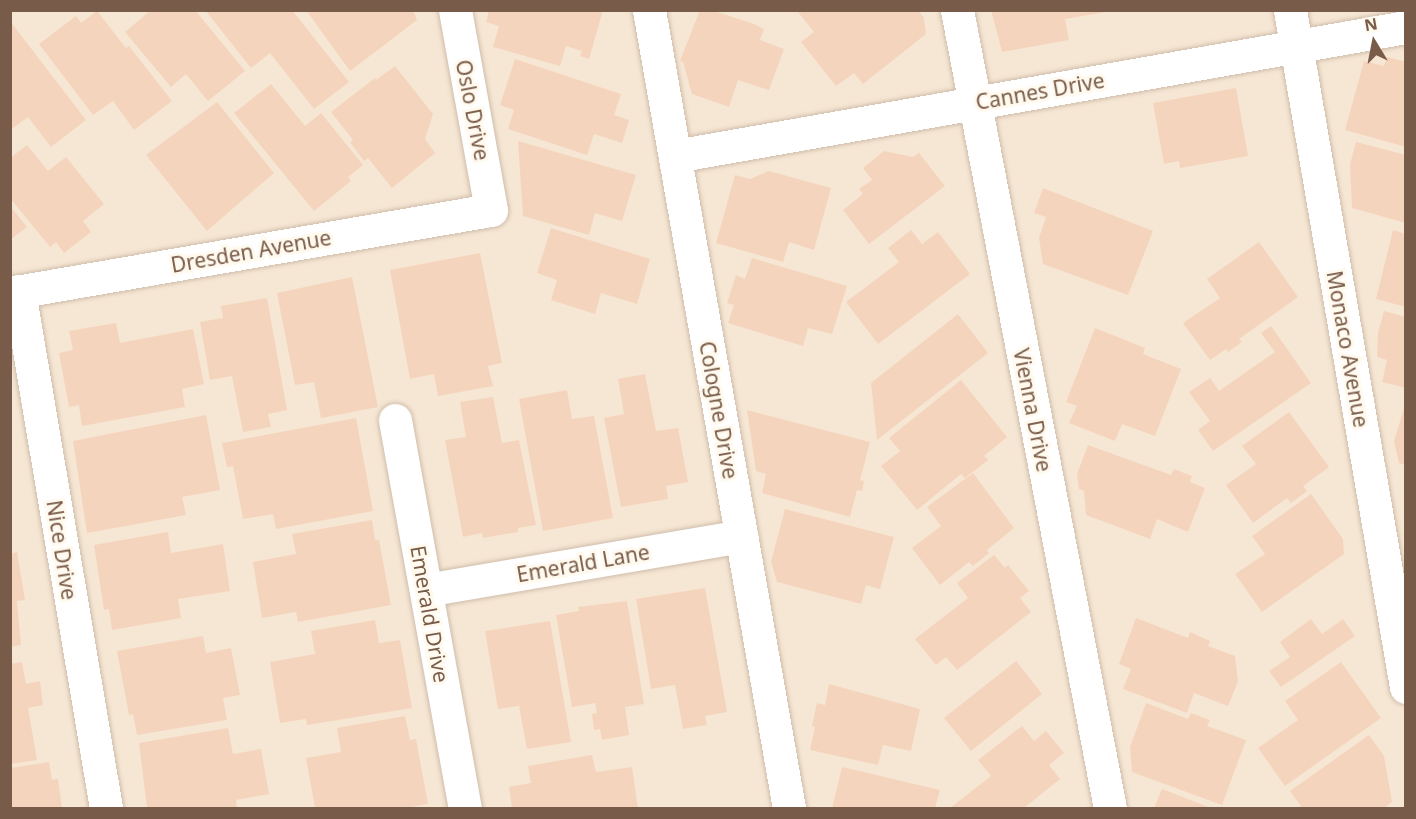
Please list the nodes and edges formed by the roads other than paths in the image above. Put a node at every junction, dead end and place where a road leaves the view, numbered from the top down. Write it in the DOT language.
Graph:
graph roads {
  1 [pos="454,10"];
  2 [pos="649,10"];
  3 [pos="957,10"];
  4 [pos="1290,10"];
  5 [pos="1406,27"];
  6 [pos="1296,46"];
  7 [pos="973,103"];
  8 [pos="675,156"];
  9 [pos="491,210"];
  10 [pos="15,292"];
  11 [pos="395,420"];
  12 [pos="741,536"];
  13 [pos="426,590"];
  14 [pos="1406,687"];
  15 [pos="105,808"];
  16 [pos="465,808"];
  17 [pos="789,808"];
  18 [pos="1110,808"];
  1 -- 9 [label="street, Oslo Drive"];
  2 -- 8 [label="street, Cologne Drive"];
  3 -- 7 [label="street, Vienna Drive"];
  4 -- 6 [label="street, Monaco Avenue"];
  5 -- 6 [label="street, Cannes Drive"];
  6 -- 7 [label="street, Cannes Drive"];
  6 -- 14 [label="street, Monaco Avenue"];
  7 -- 8 [label="street, Cannes Drive"];
  7 -- 18 [label="street, Vienna Drive"];
  8 -- 12 [label="street, Cologne Drive"];
  9 -- 10 [label="street, Dresden Avenue"];
  10 -- 15 [label="street, Nice Drive"];
  11 -- 13 [label="street, Emerald Drive"];
  12 -- 13 [label="street, Emerald Lane"];
  12 -- 17 [label="street, Cologne Drive"];
  13 -- 16 [label="street, Emerald Drive"];
}
